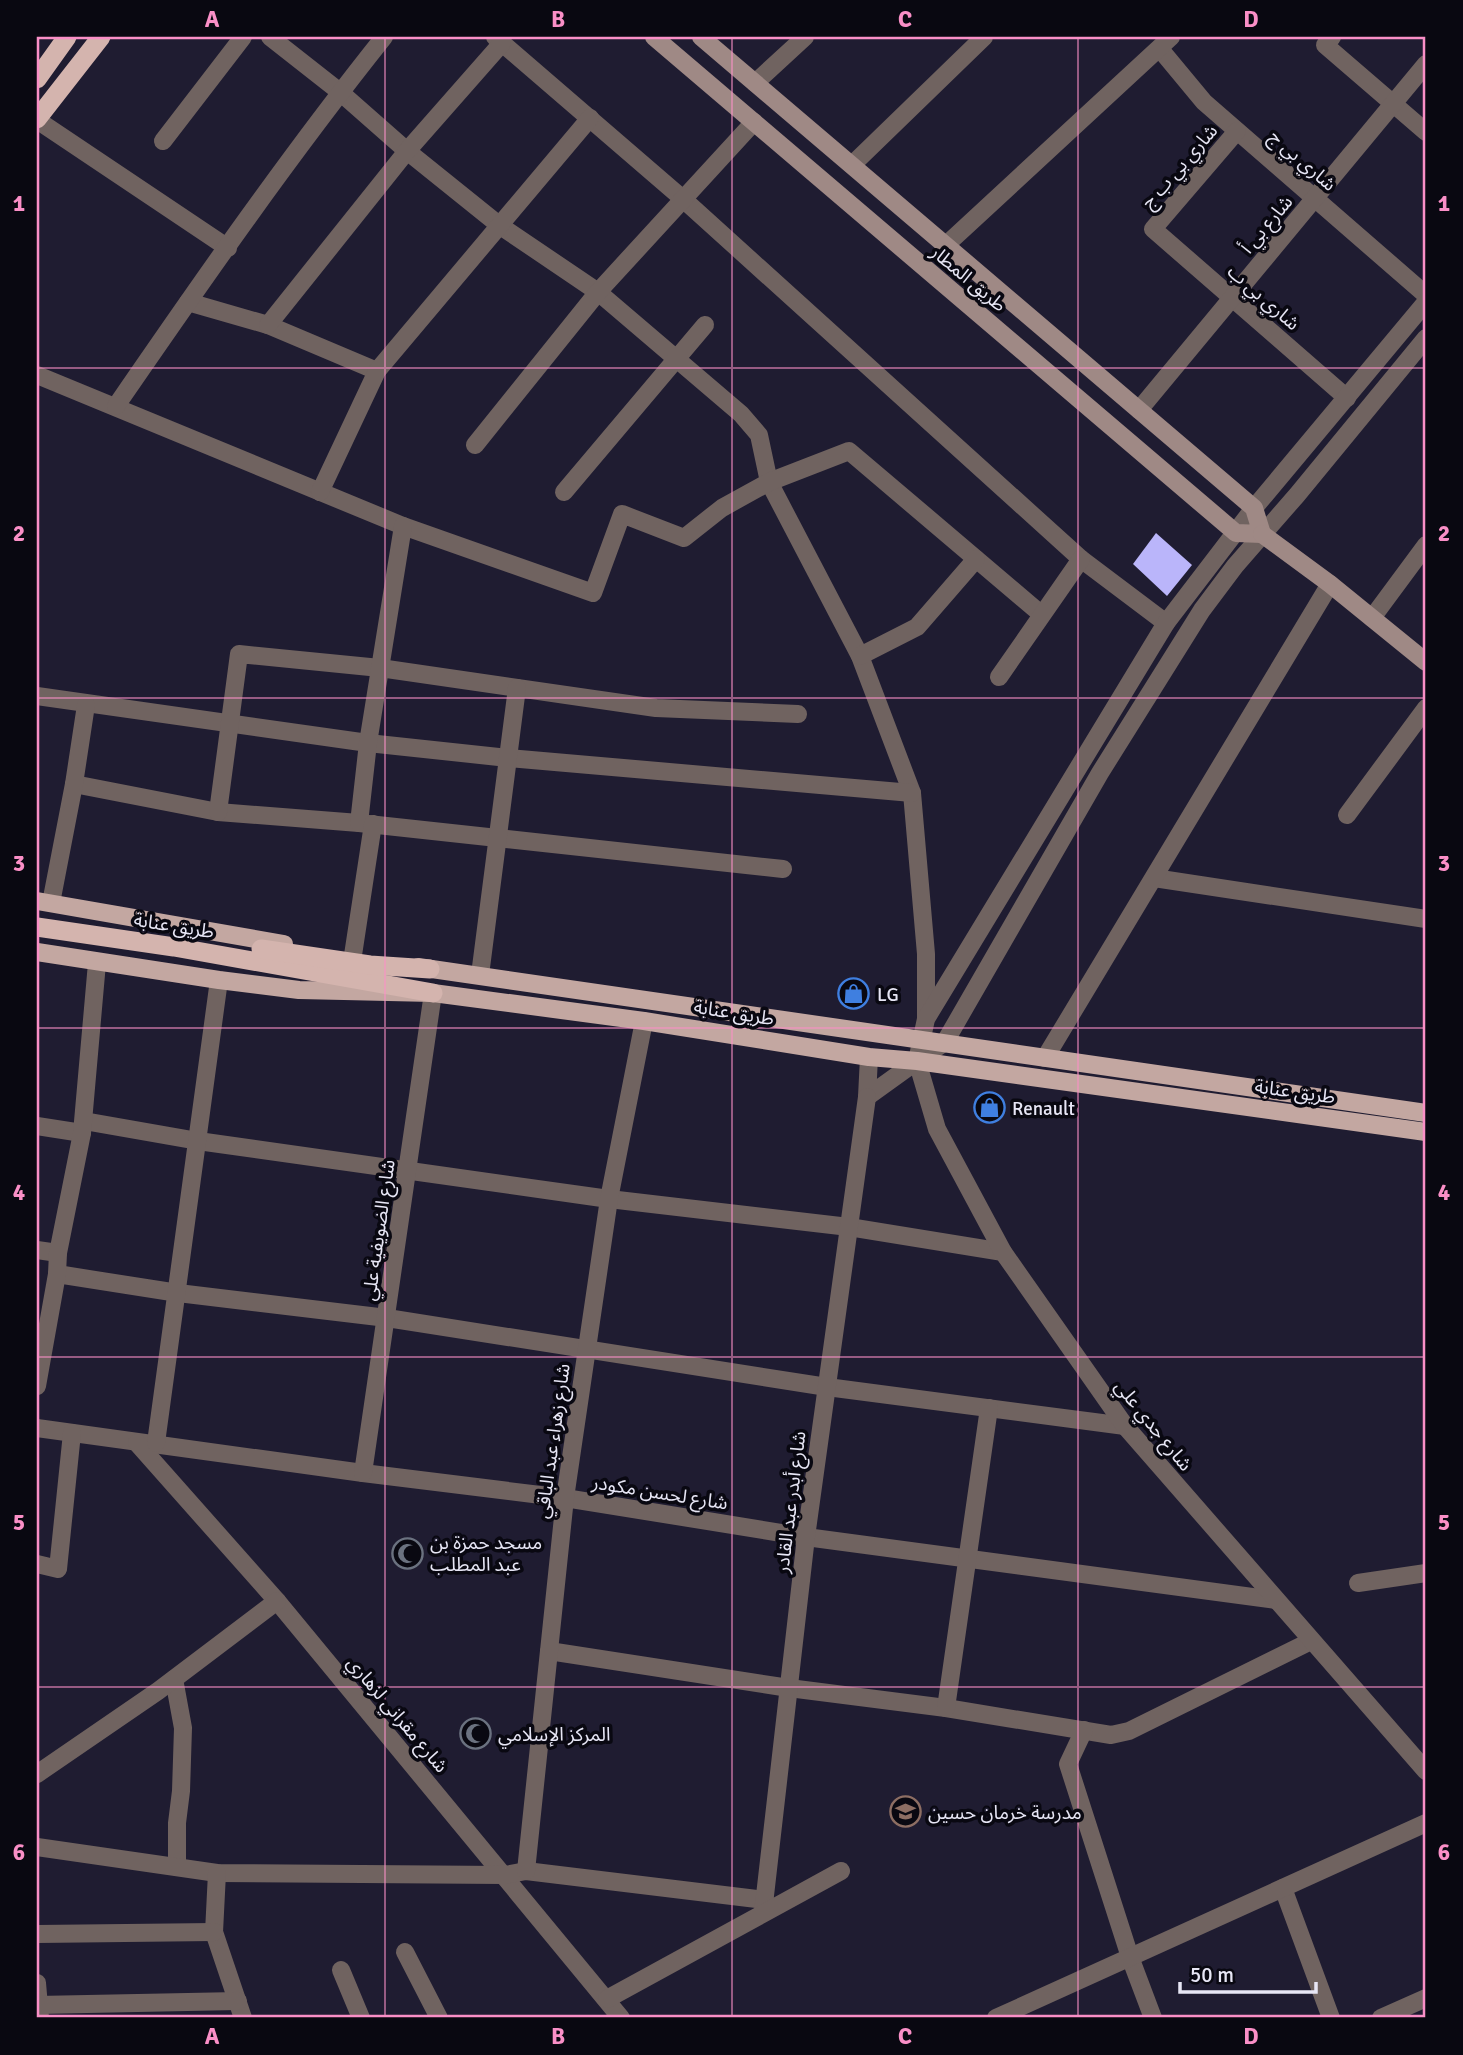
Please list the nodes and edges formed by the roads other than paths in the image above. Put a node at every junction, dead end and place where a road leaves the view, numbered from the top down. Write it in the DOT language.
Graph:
graph roads {
  1 [pos="67,37"];
  2 [pos="102,37"];
  3 [pos="243,37"];
  4 [pos="270,37"];
  5 [pos="384,37"];
  6 [pos="654,37"];
  7 [pos="701,37"];
  8 [pos="805,37"];
  9 [pos="985,37"];
  10 [pos="498,40"];
  11 [pos="1329,41"];
  12 [pos="1165,43"];
  13 [pos="1426,64"];
  14 [pos="37,79"];
  15 [pos="755,83"];
  16 [pos="340,92"];
  17 [pos="1393,103"];
  18 [pos="590,118"];
  19 [pos="37,120"];
  20 [pos="754,122"];
  21 [pos="1237,131"];
  22 [pos="1426,132"];
  23 [pos="163,141"];
  24 [pos="407,151"];
  25 [pos="852,165"];
  26 [pos="684,199"];
  27 [pos="1315,199"];
  28 [pos="499,225"];
  29 [pos="1153,229"];
  30 [pos="946,245"];
  31 [pos="228,248"];
  32 [pos="598,292"];
  33 [pos="1426,295"];
  34 [pos="1232,298"];
  35 [pos="188,302"];
  36 [pos="1426,302"];
  37 [pos="268,325"];
  38 [pos="705,325"];
  39 [pos="1426,338"];
  40 [pos="676,358"];
  41 [pos="377,371"];
  42 [pos="37,375"];
  43 [pos="1347,398"];
  44 [pos="116,406"];
  45 [pos="1139,410"];
  46 [pos="475,445"];
  47 [pos="769,482"];
  48 [pos="320,492"];
  49 [pos="564,492"];
  50 [pos="1254,508"];
  51 [pos="403,526"];
  52 [pos="1236,533"];
  53 [pos="1262,534"];
  54 [pos="1426,545"];
  55 [pos="976,559"];
  56 [pos="1081,559"];
  57 [pos="1330,584"];
  58 [pos="1041,614"];
  59 [pos="1372,618"];
  60 [pos="1166,623"];
  61 [pos="860,656"];
  62 [pos="1426,662"];
  63 [pos="380,668"];
  64 [pos="999,677"];
  65 [pos="517,688"];
  66 [pos="37,696"];
  67 [pos="86,705"];
  68 [pos="1426,708"];
  69 [pos="798,714"];
  70 [pos="230,724"];
  71 [pos="368,743"];
  72 [pos="508,758"];
  73 [pos="74,784"];
  74 [pos="912,793"];
  75 [pos="218,812"];
  76 [pos="1347,815"];
  77 [pos="366,823"];
  78 [pos="496,838"];
  79 [pos="783,869"];
  80 [pos="1154,878"];
  81 [pos="41,906"];
  82 [pos="1426,919"];
  83 [pos="37,927"];
  84 [pos="37,952"];
  85 [pos="352,956"];
  86 [pos="97,962"];
  87 [pos="430,969"];
  88 [pos="480,975"];
  89 [pos="219,981"];
  90 [pos="433,993"];
  91 [pos="926,1019"];
  92 [pos="644,1021"];
  93 [pos="921,1038"];
  94 [pos="945,1042"];
  95 [pos="869,1057"];
  96 [pos="1045,1058"];
  97 [pos="917,1061"];
  98 [pos="867,1097"];
  99 [pos="1426,1113"];
  100 [pos="37,1126"];
  101 [pos="83,1127"];
  102 [pos="1426,1132"];
  103 [pos="198,1141"];
  104 [pos="408,1170"];
  105 [pos="609,1199"];
  106 [pos="849,1227"];
  107 [pos="37,1250"];
  108 [pos="1003,1252"];
  109 [pos="58,1253"];
  110 [pos="57,1274"];
  111 [pos="178,1293"];
  112 [pos="387,1318"];
  113 [pos="587,1348"];
  114 [pos="37,1386"];
  115 [pos="827,1387"];
  116 [pos="989,1408"];
  117 [pos="1125,1426"];
  118 [pos="37,1428"];
  119 [pos="72,1433"];
  120 [pos="137,1443"];
  121 [pos="156,1443"];
  122 [pos="363,1473"];
  123 [pos="565,1498"];
  124 [pos="806,1537"];
  125 [pos="968,1558"];
  126 [pos="37,1564"];
  127 [pos="1426,1573"];
  128 [pos="1358,1583"];
  129 [pos="277,1601"];
  130 [pos="1276,1601"];
  131 [pos="1311,1641"];
  132 [pos="549,1651"];
  133 [pos="174,1679"];
  134 [pos="789,1688"];
  135 [pos="946,1708"];
  136 [pos="1084,1730"];
  137 [pos="1426,1771"];
  138 [pos="37,1774"];
  139 [pos="1426,1823"];
  140 [pos="37,1847"];
  141 [pos="177,1867"];
  142 [pos="526,1871"];
  143 [pos="841,1871"];
  144 [pos="217,1873"];
  145 [pos="505,1875"];
  146 [pos="1283,1888"];
  147 [pos="764,1907"];
  148 [pos="214,1932"];
  149 [pos="37,1934"];
  150 [pos="405,1952"];
  151 [pos="1130,1957"];
  152 [pos="341,1970"];
  153 [pos="37,1983"];
  154 [pos="1426,1998"];
  155 [pos="607,1999"];
  156 [pos="38,2009"];
  157 [pos="241,2009"];
  158 [pos="361,2018"];
  159 [pos="439,2018"];
  160 [pos="621,2018"];
  161 [pos="996,2018"];
  162 [pos="1153,2018"];
  163 [pos="1331,2018"];
  164 [pos="1381,2018"];
  1 -- 14 [label="highway"];
  2 -- 19 [label="highway"];
  3 -- 23 [label="street"];
  4 -- 16 [label="street"];
  5 -- 16 [label="street"];
  6 -- 20 [label="main road, طريق المطار"];
  7 -- 15 [label="main road, طريق المطار"];
  8 -- 15 [label="street"];
  9 -- 25 [label="street"];
  10 -- 18 [label="street"];
  10 -- 24 [label="street"];
  11 -- 17 [label="street"];
  12 -- 21 [label="street, شاري بي ج"];
  12 -- 30 [label="street"];
  13 -- 17 [label="street, شارع بي أ"];
  15 -- 25 [label="main road, طريق المطار"];
  16 -- 24 [label="street"];
  16 -- 31 [label="street"];
  17 -- 22 [label="street"];
  17 -- 27 [label="street, شارع بي أ"];
  18 -- 26 [label="street"];
  18 -- 28 [label="street"];
  19 -- 31 [label="street"];
  20 -- 26 [label="street"];
  20 -- 52 [label="main road, طريق المطار"];
  21 -- 27 [label="street, شاري بي ج"];
  21 -- 29 [label="street, شاري بي ب ج"];
  24 -- 28 [label="street"];
  24 -- 37 [label="street"];
  25 -- 30 [label="main road, طريق المطار"];
  26 -- 32 [label="street"];
  26 -- 56 [label="street"];
  27 -- 33 [label="street, شاري بي ج"];
  27 -- 34 [label="street, شارع بي أ"];
  28 -- 32 [label="street"];
  28 -- 41 [label="street"];
  29 -- 34 [label="street, شاري بي ب"];
  30 -- 45 [label="main road, طريق المطار"];
  31 -- 35 [label="street"];
  32 -- 40 [label="street"];
  32 -- 46 [label="street"];
  34 -- 43 [label="street, شاري بي ب"];
  34 -- 45 [label="street, شارع بي أ"];
  35 -- 37 [label="street"];
  35 -- 44 [label="street"];
  36 -- 43 [label="street"];
  37 -- 41 [label="street"];
  38 -- 40 [label="street"];
  39 -- 53 [label="street"];
  40 -- 47 [label="street"];
  40 -- 49 [label="street"];
  41 -- 48 [label="street"];
  42 -- 44 [label="street"];
  43 -- 50 [label="street"];
  44 -- 48 [label="street"];
  45 -- 50 [label="main road, طريق المطار"];
  47 -- 51 [label="street"];
  47 -- 55 [label="street"];
  47 -- 61 [label="street"];
  48 -- 51 [label="street"];
  50 -- 52 [label="street"];
  50 -- 53 [label="main road"];
  51 -- 63 [label="street"];
  52 -- 53 [label="main road"];
  52 -- 60 [label="street"];
  53 -- 57 [label="main road"];
  53 -- 94 [label="street"];
  54 -- 59 [label="street"];
  55 -- 58 [label="street"];
  55 -- 61 [label="street"];
  56 -- 58 [label="street"];
  56 -- 60 [label="street"];
  57 -- 59 [label="main road"];
  57 -- 80 [label="street"];
  58 -- 64 [label="street"];
  59 -- 62 [label="main road"];
  60 -- 91 [label="street"];
  61 -- 74 [label="street"];
  63 -- 65 [label="street"];
  63 -- 70 [label="street"];
  63 -- 71 [label="street"];
  65 -- 69 [label="street"];
  65 -- 72 [label="street"];
  66 -- 67 [label="street"];
  67 -- 70 [label="street"];
  67 -- 73 [label="street"];
  68 -- 76 [label="street"];
  70 -- 71 [label="street"];
  70 -- 75 [label="street"];
  71 -- 72 [label="street"];
  71 -- 77 [label="street"];
  72 -- 74 [label="street"];
  72 -- 78 [label="street"];
  73 -- 75 [label="street"];
  73 -- 81 [label="street"];
  74 -- 91 [label="street"];
  75 -- 77 [label="street"];
  77 -- 78 [label="street"];
  77 -- 85 [label="street"];
  78 -- 79 [label="street"];
  78 -- 88 [label="street"];
  80 -- 82 [label="street"];
  80 -- 96 [label="street"];
  81 -- 85 [label="main road"];
  81 -- 87 [label="highway, طريق عنابة"];
  83 -- 90 [label="highway, طريق عنابة"];
  84 -- 86 [label="main road"];
  85 -- 87 [label="main road"];
  86 -- 89 [label="main road"];
  86 -- 101 [label="street"];
  87 -- 88 [label="main road, طريق عنابة"];
  88 -- 93 [label="main road, طريق عنابة"];
  89 -- 90 [label="main road"];
  89 -- 103 [label="street"];
  90 -- 92 [label="main road, طريق عنابة"];
  90 -- 104 [label="street, شارع الضويفية علي"];
  91 -- 93 [label="street"];
  92 -- 95 [label="main road, طريق عنابة"];
  92 -- 105 [label="street, شارع زهراء عبد الباقي"];
  93 -- 94 [label="main road, طريق عنابة"];
  93 -- 97 [label="street"];
  94 -- 96 [label="main road, طريق عنابة"];
  94 -- 97 [label="street"];
  95 -- 97 [label="main road, طريق عنابة"];
  95 -- 98 [label="street, شارع أبدر عبد القادر"];
  96 -- 99 [label="main road, طريق عنابة"];
  97 -- 98 [label="street"];
  97 -- 102 [label="main road, طريق عنابة"];
  97 -- 108 [label="street, شارع جدي علي"];
  98 -- 106 [label="street, شارع أبدر عبد القادر"];
  100 -- 101 [label="street"];
  101 -- 103 [label="street"];
  101 -- 109 [label="street"];
  103 -- 104 [label="street"];
  103 -- 111 [label="street"];
  104 -- 105 [label="street"];
  104 -- 112 [label="street, شارع الضويفية علي"];
  105 -- 106 [label="street"];
  105 -- 113 [label="street, شارع زهراء عبد الباقي"];
  106 -- 108 [label="street"];
  106 -- 115 [label="street, شارع أبدر عبد القادر"];
  107 -- 109 [label="street"];
  108 -- 117 [label="street, شارع جدي علي"];
  109 -- 110 [label="street"];
  110 -- 111 [label="street"];
  110 -- 114 [label="street"];
  111 -- 112 [label="street"];
  111 -- 121 [label="street"];
  112 -- 113 [label="street"];
  112 -- 122 [label="street, شارع الضويفية علي"];
  113 -- 115 [label="street"];
  113 -- 123 [label="street, شارع زهراء عبد الباقي"];
  115 -- 116 [label="street"];
  115 -- 124 [label="street, شارع أبدر عبد القادر"];
  116 -- 117 [label="street"];
  116 -- 125 [label="street"];
  117 -- 130 [label="street, شارع جدي علي"];
  118 -- 119 [label="street, شارع لحسن مكودر"];
  119 -- 120 [label="street, شارع لحسن مكودر"];
  119 -- 126 [label="street"];
  120 -- 121 [label="street, شارع لحسن مكودر"];
  120 -- 129 [label="street, شارع مقراني لزهاري"];
  121 -- 122 [label="street, شارع لحسن مكودر"];
  122 -- 123 [label="street, شارع لحسن مكودر"];
  123 -- 124 [label="street, شارع لحسن مكودر"];
  123 -- 132 [label="street, شارع زهراء عبد الباقي"];
  124 -- 125 [label="street, شارع لحسن مكودر"];
  124 -- 134 [label="street, شارع أبدر عبد القادر"];
  125 -- 130 [label="street, شارع لحسن مكودر"];
  125 -- 135 [label="street"];
  127 -- 128 [label="street"];
  129 -- 133 [label="street"];
  129 -- 145 [label="street, شارع مقراني لزهاري"];
  130 -- 131 [label="street, شارع جدي علي"];
  131 -- 136 [label="street"];
  131 -- 137 [label="street, شارع جدي علي"];
  132 -- 134 [label="street"];
  132 -- 142 [label="street, شارع زهراء عبد الباقي"];
  133 -- 138 [label="street"];
  133 -- 141 [label="street"];
  134 -- 135 [label="street"];
  134 -- 147 [label="street, شارع أبدر عبد القادر"];
  135 -- 136 [label="street"];
  136 -- 151 [label="street"];
  139 -- 146 [label="street"];
  140 -- 141 [label="street"];
  141 -- 144 [label="street"];
  142 -- 145 [label="street"];
  142 -- 147 [label="street"];
  143 -- 147 [label="street"];
  144 -- 145 [label="street"];
  144 -- 148 [label="street"];
  145 -- 155 [label="street, شارع مقراني لزهاري"];
  146 -- 151 [label="street"];
  146 -- 163 [label="street"];
  147 -- 155 [label="street"];
  148 -- 149 [label="street"];
  148 -- 157 [label="street"];
  150 -- 159 [label="street"];
  151 -- 161 [label="street"];
  151 -- 162 [label="street"];
  152 -- 158 [label="street"];
  153 -- 156 [label="street"];
  154 -- 164 [label="street"];
  155 -- 160 [label="street, شارع مقراني لزهاري"];
  156 -- 157 [label="street"];
}
